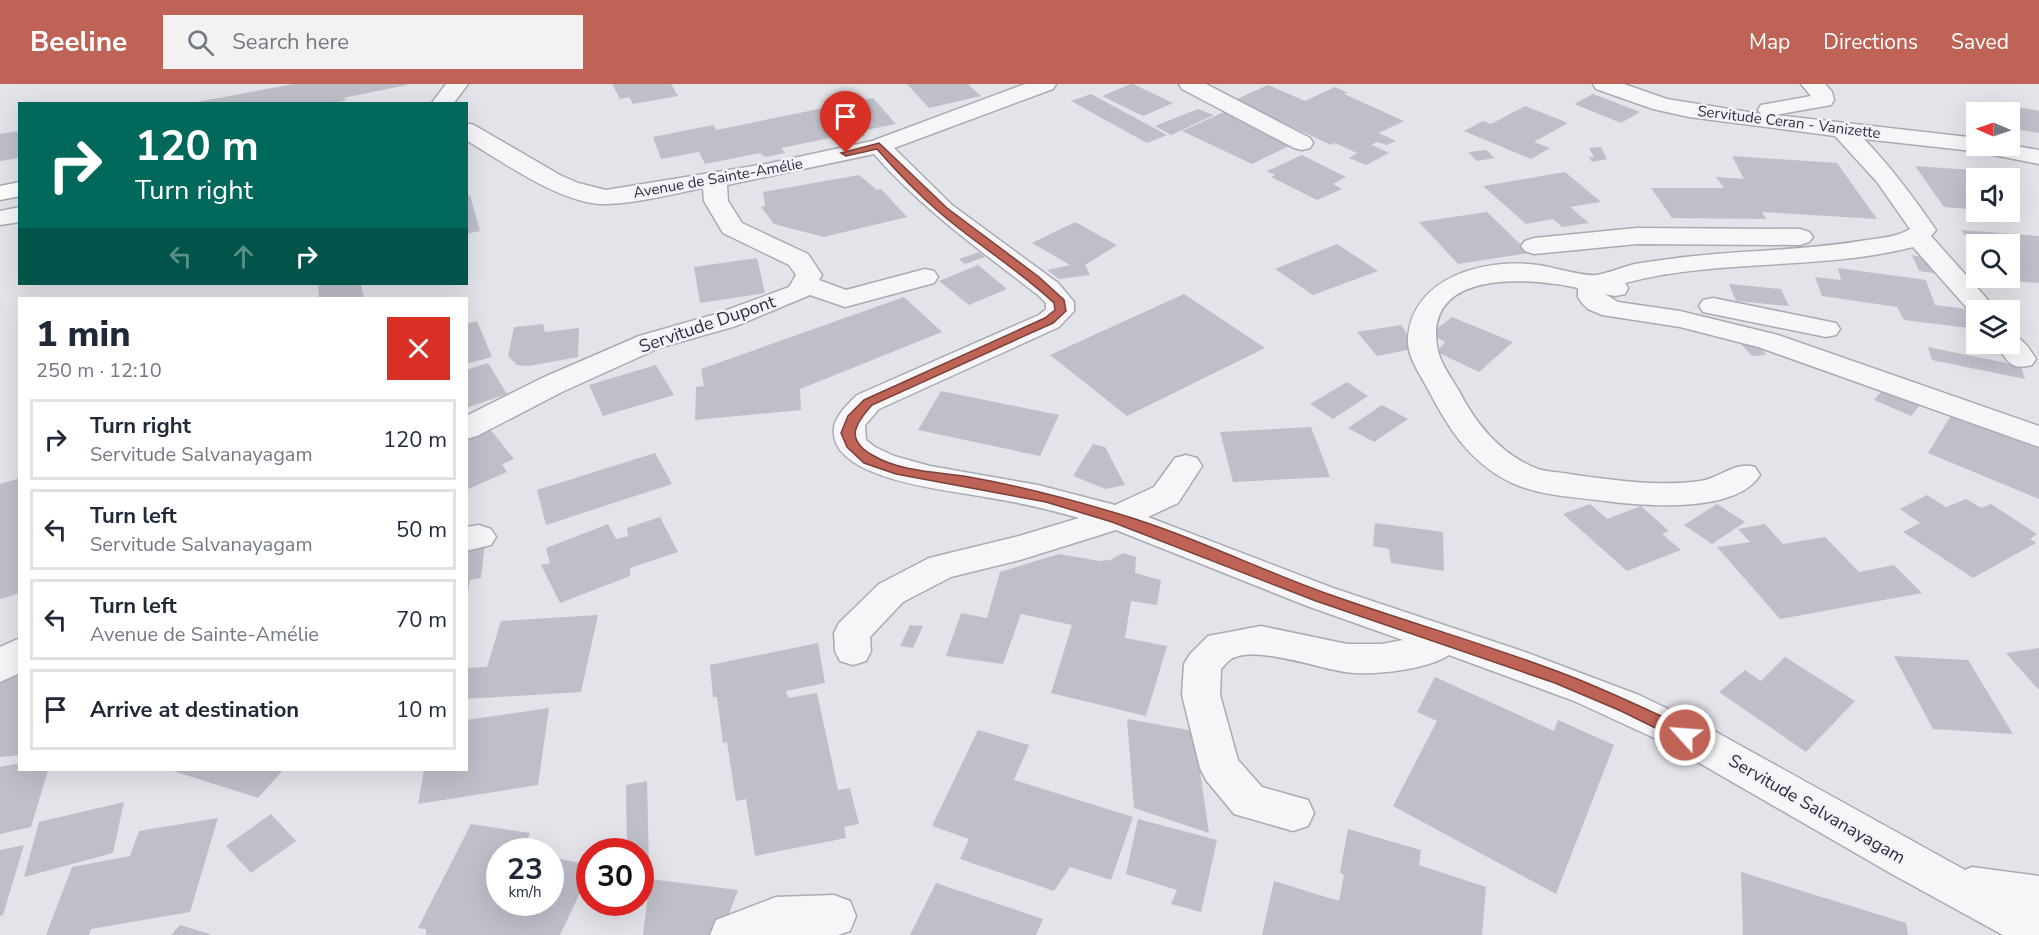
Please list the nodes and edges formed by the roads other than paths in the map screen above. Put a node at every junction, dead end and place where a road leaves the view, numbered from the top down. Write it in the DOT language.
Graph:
graph roads {
  1 [pos="457,84"];
  2 [pos="1045,84"];
  3 [pos="1190,84"];
  4 [pos="1604,84"];
  5 [pos="1812,84"];
  6 [pos="444,102"];
  7 [pos="1748,119"];
  8 [pos="1841,129"];
  9 [pos="468,130"];
  10 [pos="1302,142"];
  11 [pos="1966,144"];
  12 [pos="879,146"];
  13 [pos="2020,153"];
  14 [pos="2039,157"];
  15 [pos="714,179"];
  16 [pos="18,189"];
  17 [pos="0,192"];
  18 [pos="18,214"];
  19 [pos="0,218"];
  20 [pos="1914,238"];
  21 [pos="1534,246"];
  22 [pos="925,277"];
  23 [pos="804,284"];
  24 [pos="1597,284"];
  25 [pos="1974,300"];
  26 [pos="1826,329"];
  27 [pos="468,428"];
  28 [pos="2039,437"];
  29 [pos="1186,466"];
  30 [pos="1744,475"];
  31 [pos="1117,518"];
  32 [pos="1445,639"];
  33 [pos="853,651"];
  34 [pos="1293,813"];
  35 [pos="1953,885"];
  36 [pos="2039,896"];
  37 [pos="834,916"];
  38 [pos="2039,931"];
  39 [pos="732,935"];
  1 -- 6 [label="street"];
  2 -- 12 [label="street, Avenue de Sainte-Amélie"];
  3 -- 10 [label="street"];
  4 -- 7 [label="street, Servitude Ceran - Vanizette"];
  5 -- 7 [label="street"];
  7 -- 8 [label="street, Servitude Ceran - Vanizette"];
  8 -- 11 [label="street, Servitude Ceran - Vanizette"];
  8 -- 20 [label="street"];
  9 -- 15 [label="street, Avenue de Sainte-Amélie"];
  12 -- 15 [label="street, Avenue de Sainte-Amélie"];
  12 -- 31 [label="street, Servitude Salvanayagam"];
  13 -- 14 [label="street, Servitude Ceran - Vanizette"];
  15 -- 23 [label="street"];
  16 -- 17 [label="main road"];
  18 -- 19 [label="street"];
  20 -- 21 [label="street"];
  20 -- 24 [label="street"];
  20 -- 25 [label="street"];
  22 -- 23 [label="street"];
  23 -- 27 [label="street, Servitude Dupont"];
  24 -- 26 [label="street"];
  24 -- 28 [label="street"];
  24 -- 30 [label="street"];
  29 -- 31 [label="street"];
  31 -- 32 [label="street, Servitude Salvanayagam"];
  31 -- 33 [label="street"];
  32 -- 34 [label="street"];
  32 -- 35 [label="street, Servitude Salvanayagam"];
  35 -- 36 [label="street"];
  35 -- 38 [label="street, Servitude Salvanayagam"];
  37 -- 39 [label="street"];
}
